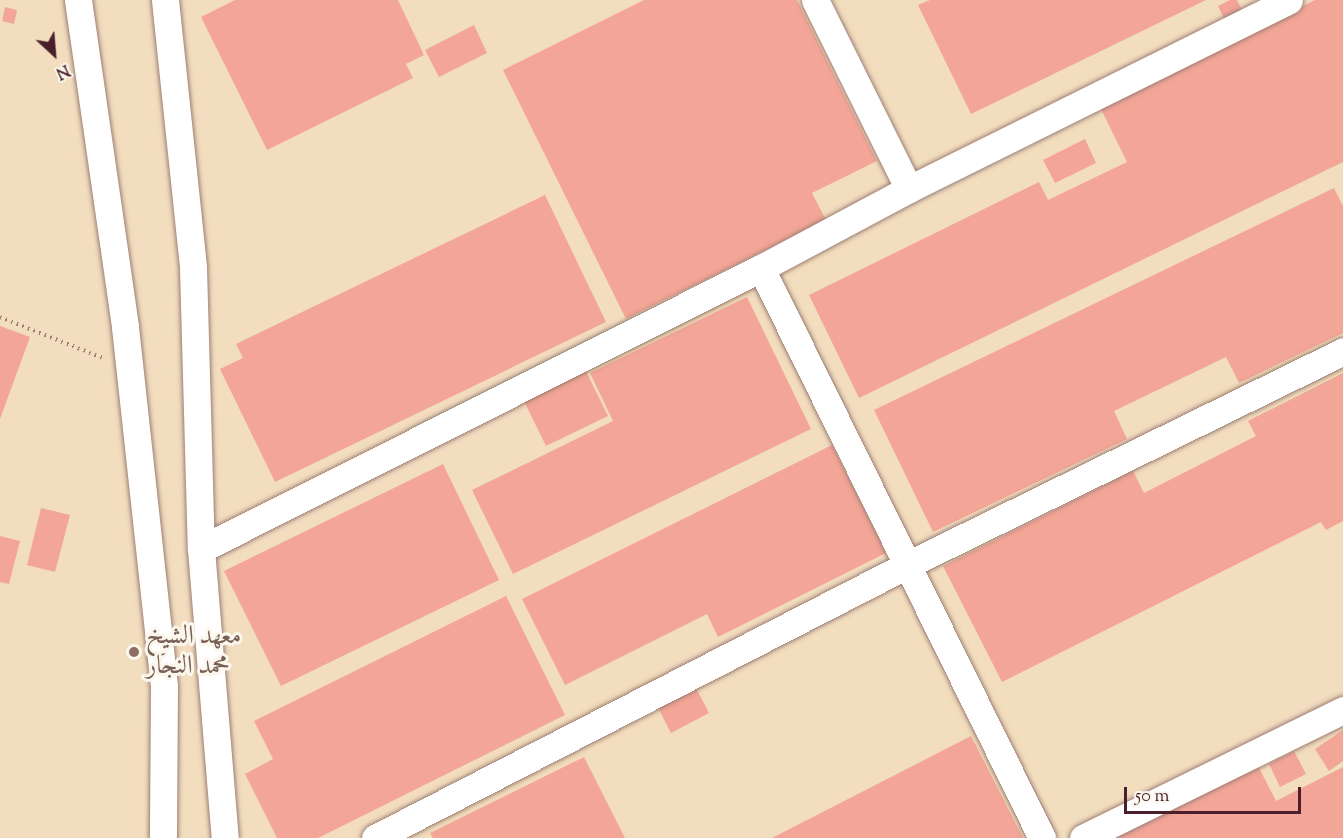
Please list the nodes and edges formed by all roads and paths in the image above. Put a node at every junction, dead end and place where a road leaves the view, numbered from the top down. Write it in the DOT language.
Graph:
graph roads {
  1 [pos="78,0"];
  2 [pos="165,0"];
  3 [pos="814,0"];
  4 [pos="1289,0"];
  5 [pos="909,189"];
  6 [pos="761,268"];
  7 [pos="0,317"];
  8 [pos="1343,351"];
  9 [pos="130,369"];
  10 [pos="201,549"];
  11 [pos="908,565"];
  12 [pos="1343,710"];
  13 [pos="163,838"];
  14 [pos="225,838"];
  15 [pos="375,838"];
  16 [pos="1042,838"];
  17 [pos="1083,838"];
  1 -- 9 [label="lane"];
  2 -- 10 [label="lane"];
  3 -- 5 [label="lane"];
  4 -- 5 [label="lane"];
  5 -- 6 [label="lane"];
  6 -- 10 [label="lane"];
  6 -- 11 [label="lane"];
  7 -- 9 [label="path"];
  8 -- 11 [label="lane"];
  9 -- 13 [label="lane"];
  10 -- 14 [label="lane"];
  11 -- 15 [label="lane"];
  11 -- 16 [label="lane"];
  12 -- 17 [label="lane"];
}
